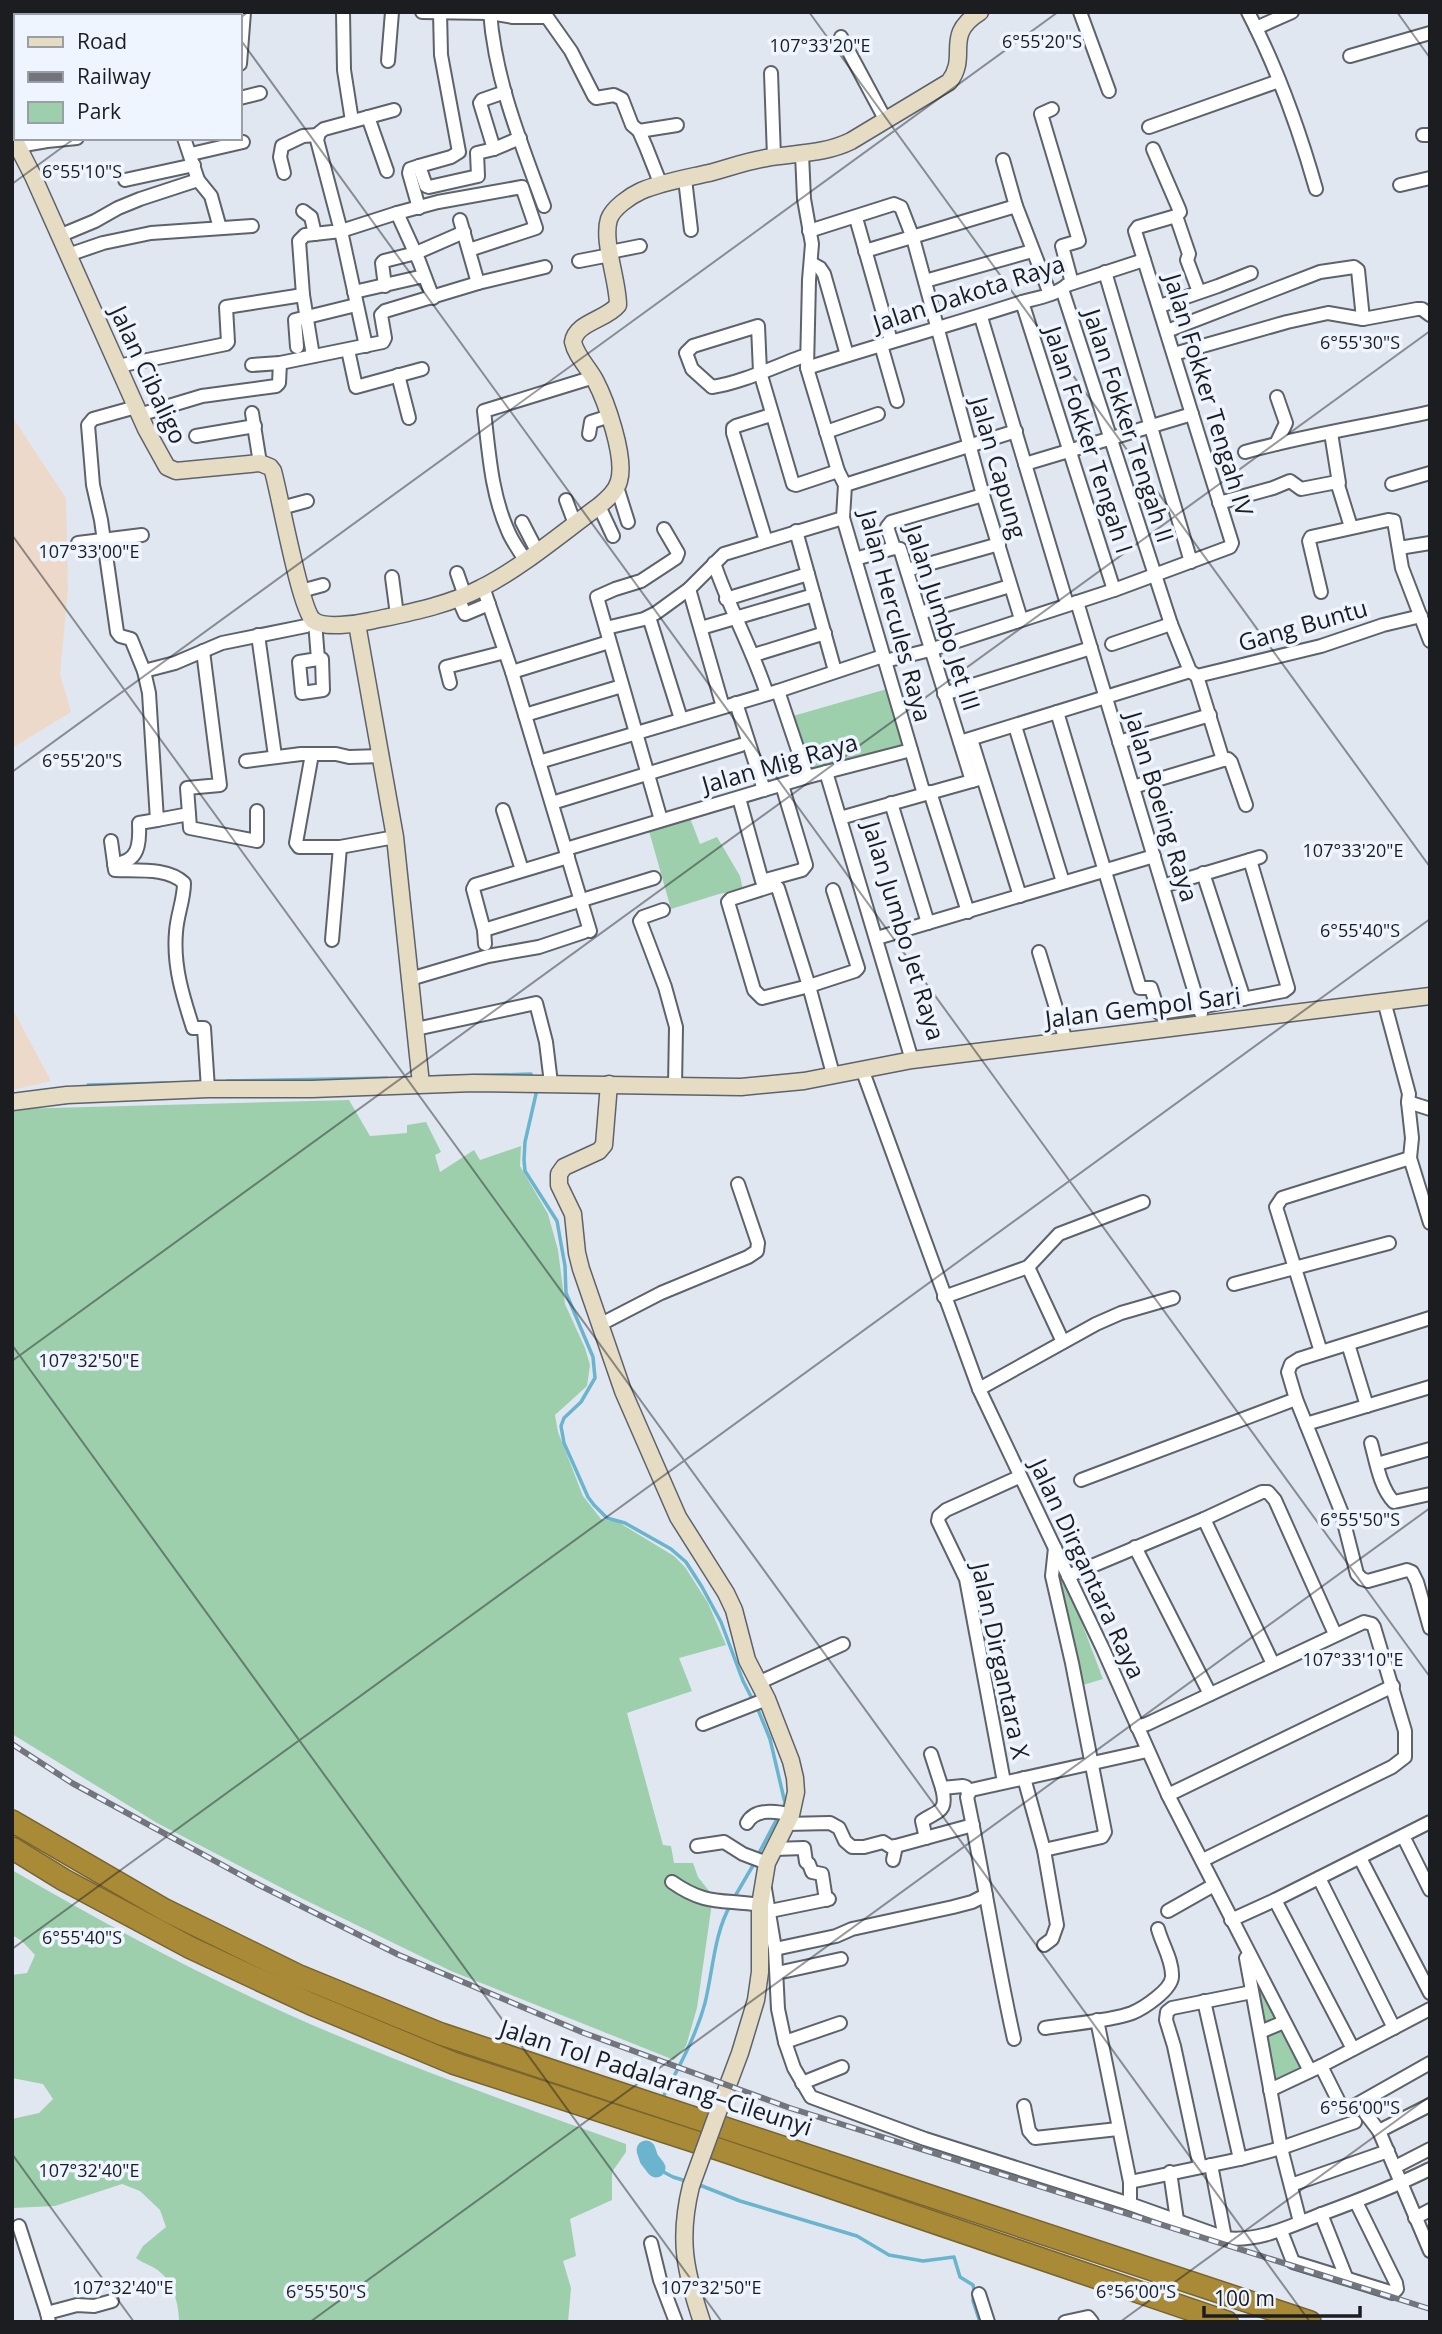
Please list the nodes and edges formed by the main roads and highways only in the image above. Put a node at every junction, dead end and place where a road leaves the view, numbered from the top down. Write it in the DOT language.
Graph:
graph roads {
  1 [pos="12,1821"];
  2 [pos="12,1848"];
  3 [pos="1227,2322"];
  4 [pos="1310,2322"];
  1 -- 4 [label="highway, Jalan Tol Padalarang–Cileunyi"];
  2 -- 3 [label="highway, Jalan Tol Padalarang–Cileunyi"];
}
